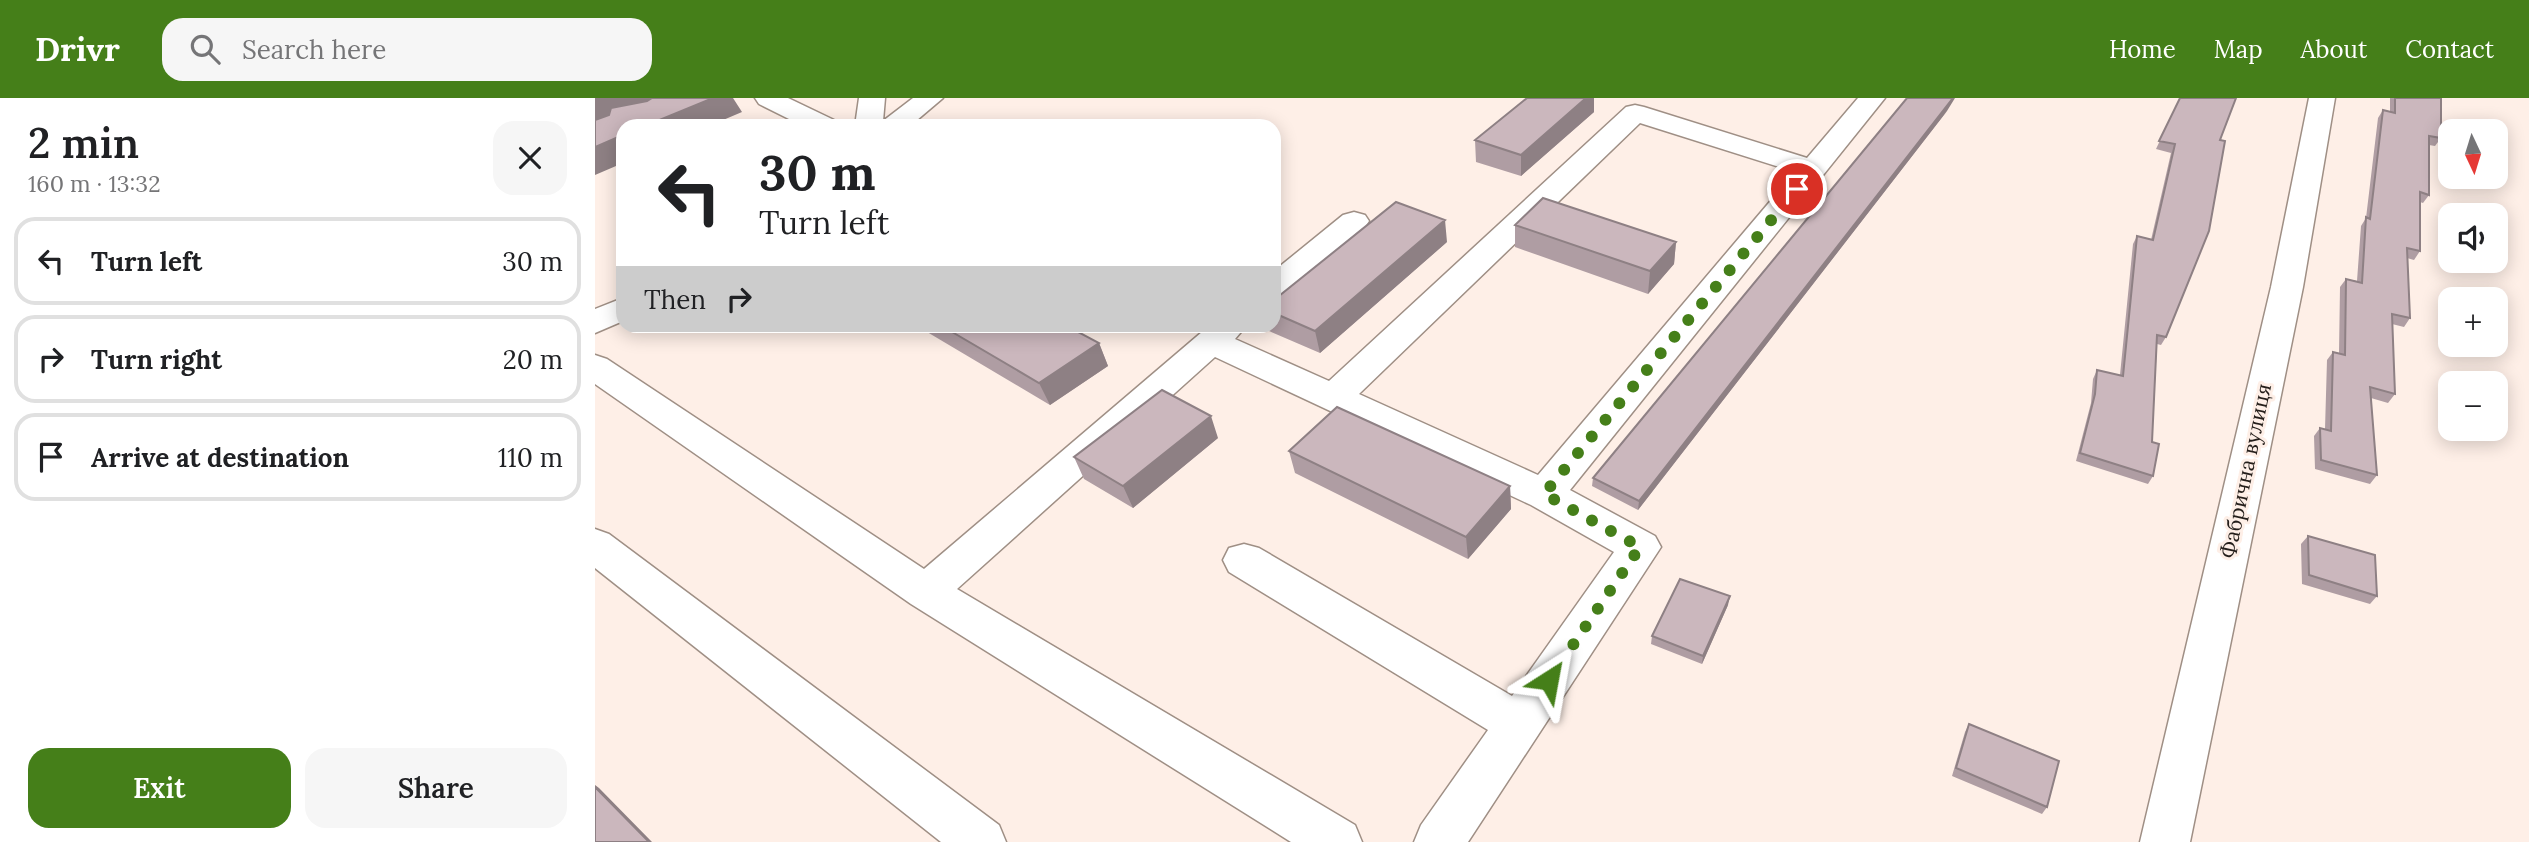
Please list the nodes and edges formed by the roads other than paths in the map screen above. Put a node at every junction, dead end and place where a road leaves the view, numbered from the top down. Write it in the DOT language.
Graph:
graph roads {
  1 [pos="768,98"];
  2 [pos="872,98"];
  3 [pos="930,98"];
  4 [pos="1872,98"];
  5 [pos="2322,98"];
  6 [pos="810,119"];
  7 [pos="870,119"];
  8 [pos="903,119"];
  9 [pos="1813,169"];
  10 [pos="1354,221"];
  11 [pos="1281,282"];
  12 [pos="616,312"];
  13 [pos="595,322"];
  14 [pos="1220,333"];
  15 [pos="595,367"];
  16 [pos="1334,397"];
  17 [pos="1546,495"];
  18 [pos="595,545"];
  19 [pos="1244,560"];
  20 [pos="926,592"];
  21 [pos="1519,724"];
  22 [pos="981,842"];
  23 [pos="1337,842"];
  24 [pos="1439,842"];
  25 [pos="2165,842"];
  1 -- 6 [label="street"];
  2 -- 7 [label="street"];
  3 -- 8 [label="street"];
  4 -- 9 [label="street"];
  5 -- 25 [label="street, Фабрична вулиця"];
  9 -- 16 [label="street"];
  9 -- 17 [label="street"];
  10 -- 11 [label="street"];
  12 -- 13 [label="street"];
  14 -- 16 [label="street"];
  14 -- 20 [label="street"];
  15 -- 20 [label="street"];
  16 -- 17 [label="street"];
  17 -- 21 [label="street"];
  18 -- 22 [label="street"];
  19 -- 21 [label="street"];
  20 -- 23 [label="street"];
  21 -- 24 [label="street"];
}
